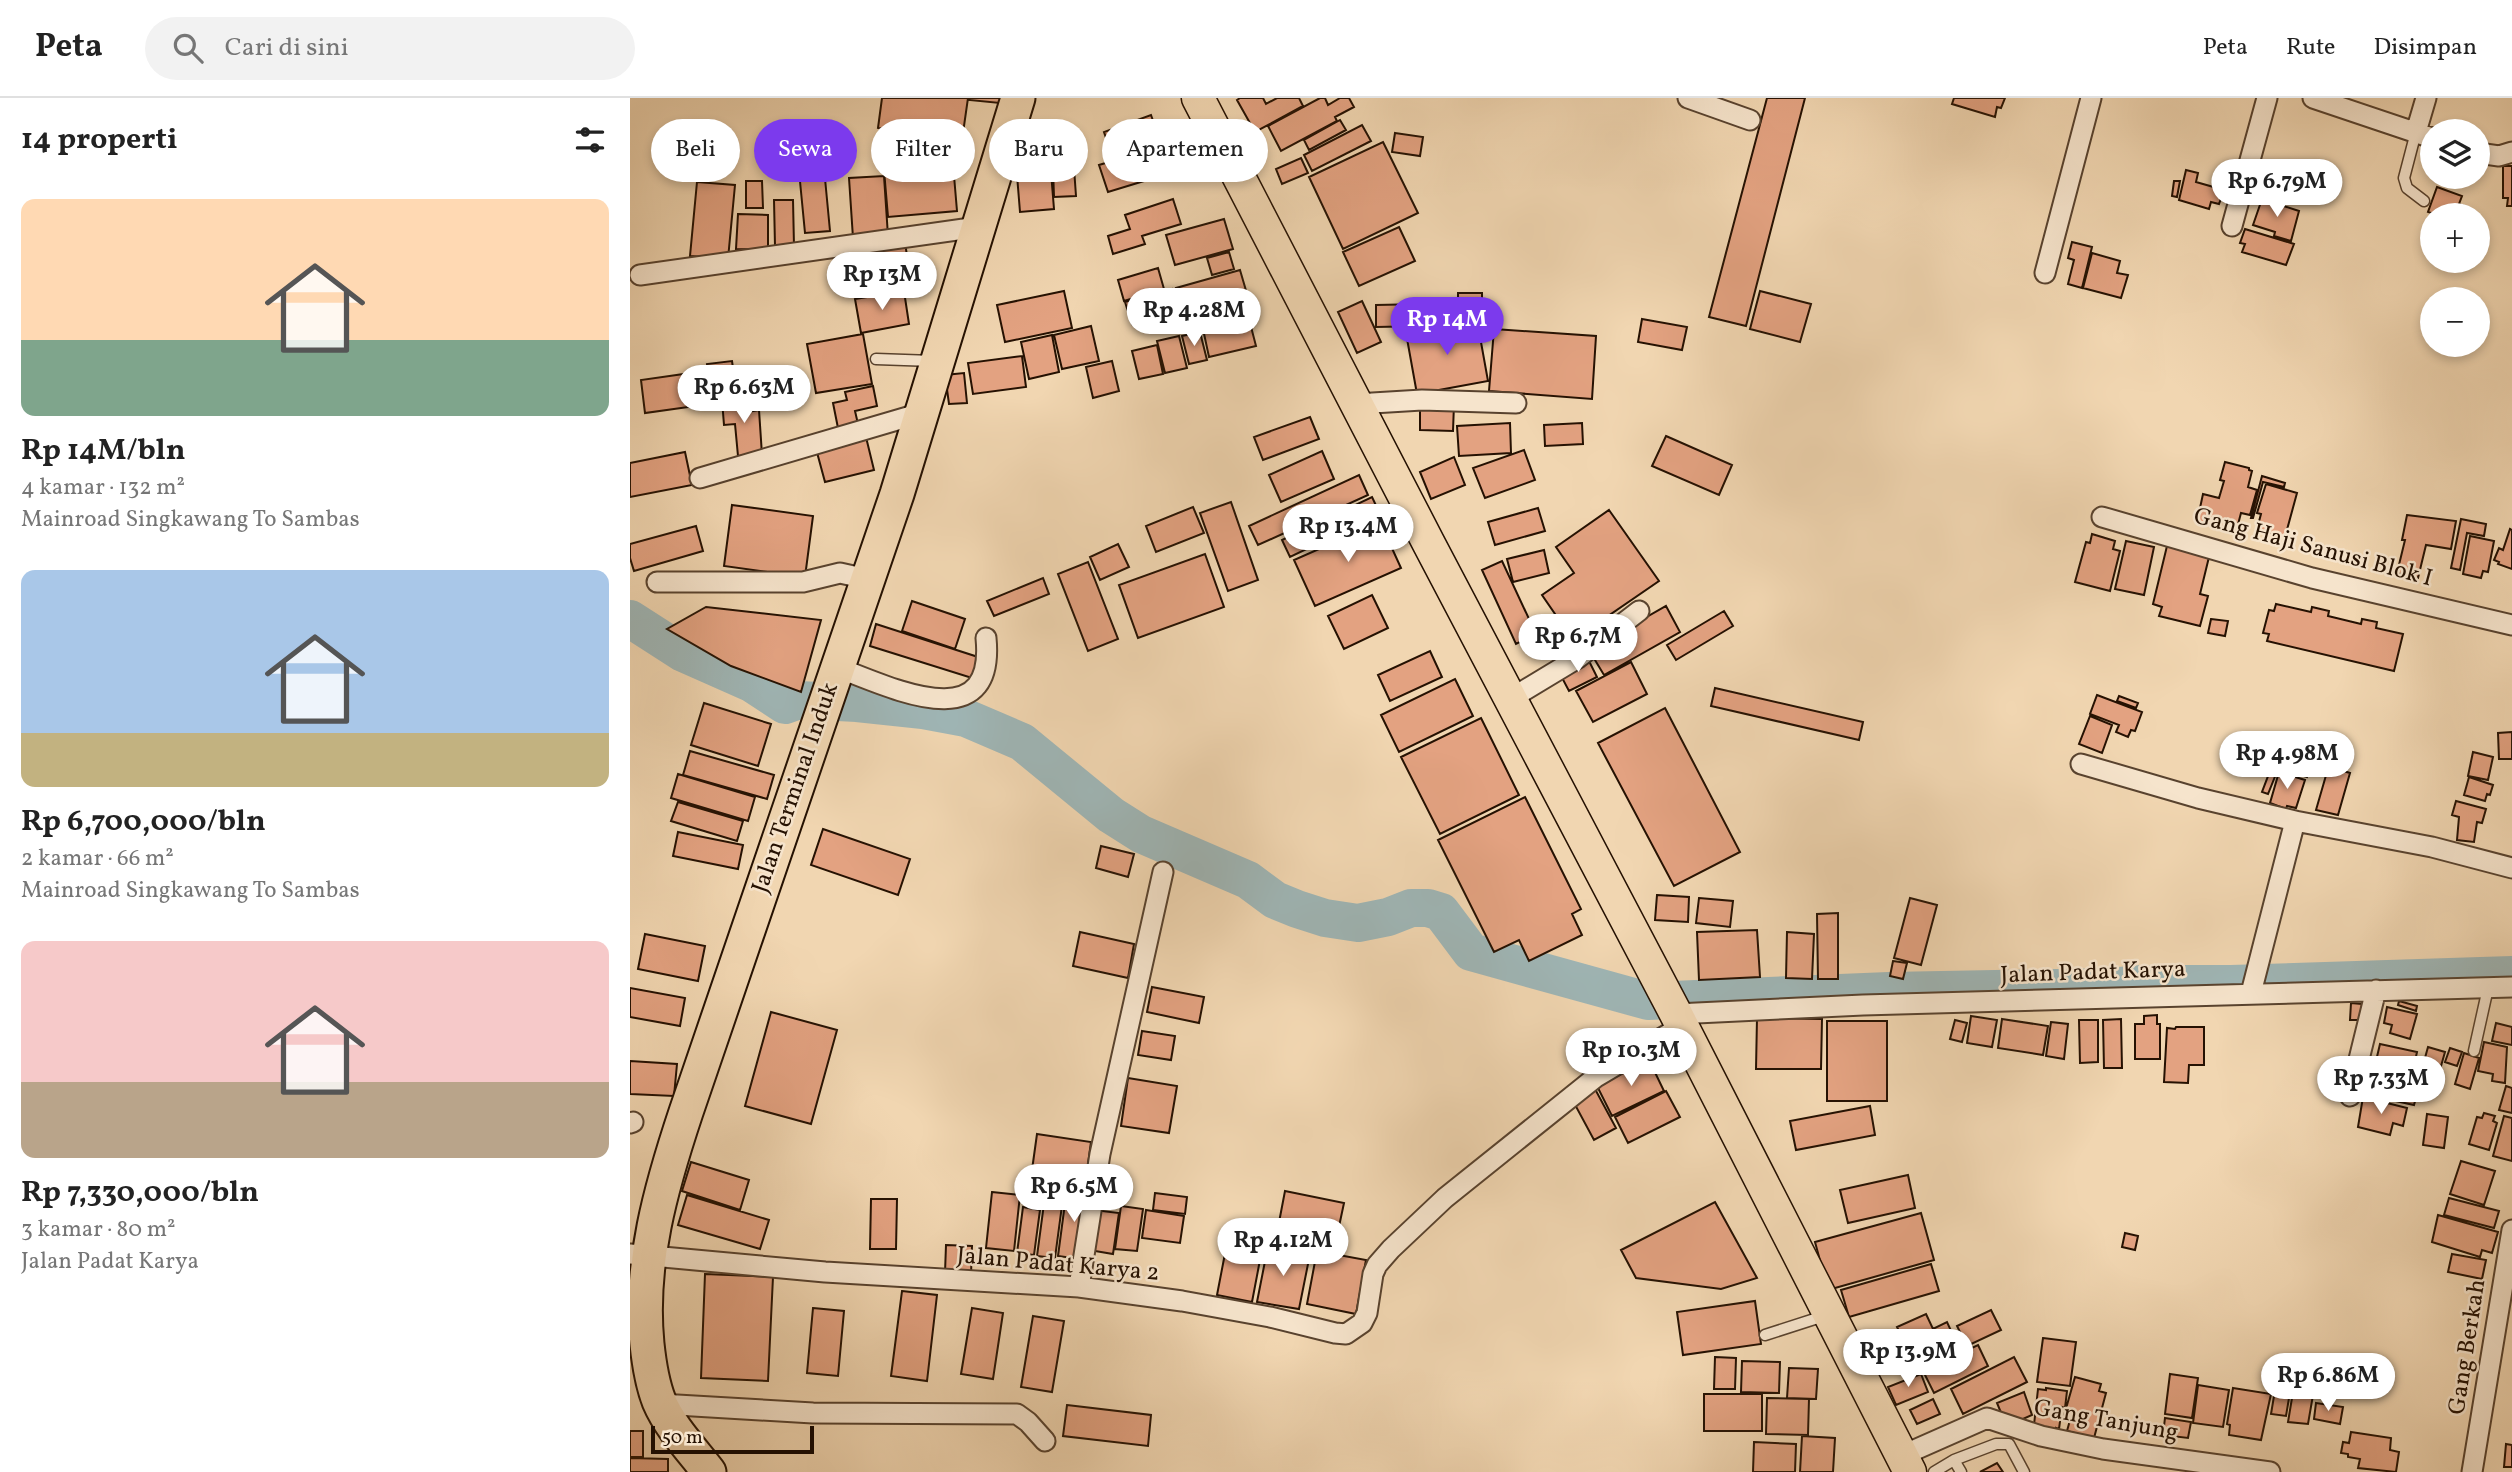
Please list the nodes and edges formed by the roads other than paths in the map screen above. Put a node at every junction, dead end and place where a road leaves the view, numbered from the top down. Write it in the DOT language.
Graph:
graph roads {
  1 [pos="1018,98"];
  2 [pos="1198,98"];
  3 [pos="1688,98"];
  4 [pos="2091,98"];
  5 [pos="2267,98"];
  6 [pos="2313,98"];
  7 [pos="2426,98"];
  8 [pos="2425,119"];
  9 [pos="1750,120"];
  10 [pos="2420,134"];
  11 [pos="2420,144"];
  12 [pos="2512,152"];
  13 [pos="2490,155"];
  14 [pos="2424,201"];
  15 [pos="2232,226"];
  16 [pos="978,227"];
  17 [pos="2045,272"];
  18 [pos="640,275"];
  19 [pos="876,359"];
  20 [pos="937,361"];
  21 [pos="1516,403"];
  22 [pos="1356,404"];
  23 [pos="921,413"];
  24 [pos="700,478"];
  25 [pos="2102,517"];
  26 [pos="867,579"];
  27 [pos="657,583"];
  28 [pos="1639,611"];
  29 [pos="2512,625"];
  30 [pos="986,638"];
  31 [pos="835,670"];
  32 [pos="1510,699"];
  33 [pos="2081,764"];
  34 [pos="2295,821"];
  35 [pos="2512,868"];
  36 [pos="1163,872"];
  37 [pos="2512,987"];
  38 [pos="2488,988"];
  39 [pos="2375,990"];
  40 [pos="2251,993"];
  41 [pos="1674,1009"];
  42 [pos="2474,1051"];
  43 [pos="2350,1096"];
  44 [pos="2512,1230"];
  45 [pos="639,1255"];
  46 [pos="1079,1287"];
  47 [pos="1828,1315"];
  48 [pos="1765,1335"];
  49 [pos="660,1404"];
  50 [pos="1045,1441"];
  51 [pos="1954,1460"];
  52 [pos="1905,1464"];
  53 [pos="709,1472"];
  54 [pos="1934,1472"];
  55 [pos="1961,1472"];
  56 [pos="2024,1472"];
  57 [pos="2270,1472"];
  58 [pos="2472,1472"];
  1 -- 16 [label="highway, Jalan Terminal Induk"];
  2 -- 22 [label="main road"];
  3 -- 9 [label="street"];
  4 -- 17 [label="street"];
  5 -- 15 [label="street"];
  6 -- 10 [label="street"];
  7 -- 8 [label="street"];
  11 -- 14 [label="lane"];
  12 -- 13 [label="street"];
  16 -- 18 [label="street"];
  16 -- 20 [label="highway, Jalan Terminal Induk"];
  19 -- 20 [label="lane"];
  20 -- 23 [label="highway, Jalan Terminal Induk"];
  21 -- 22 [label="street"];
  22 -- 32 [label="main road"];
  23 -- 24 [label="street"];
  23 -- 26 [label="highway, Jalan Terminal Induk"];
  25 -- 29 [label="street, Gang Haji Sanusi Blok I"];
  26 -- 27 [label="street"];
  26 -- 31 [label="highway, Jalan Terminal Induk"];
  28 -- 32 [label="street"];
  30 -- 31 [label="street"];
  31 -- 45 [label="highway, Jalan Terminal Induk"];
  32 -- 41 [label="main road"];
  33 -- 34 [label="street"];
  34 -- 35 [label="street"];
  34 -- 40 [label="street"];
  36 -- 46 [label="street"];
  37 -- 38 [label="street, Jalan Padat Karya"];
  38 -- 39 [label="street, Jalan Padat Karya"];
  38 -- 42 [label="lane"];
  39 -- 40 [label="street, Jalan Padat Karya"];
  39 -- 43 [label="street"];
  40 -- 41 [label="street, Jalan Padat Karya"];
  41 -- 46 [label="street, Jalan Padat Karya 2"];
  41 -- 47 [label="main road"];
  44 -- 58 [label="street, Gang Berkah"];
  45 -- 46 [label="street, Jalan Padat Karya 2"];
  45 -- 49 [label="highway, Jalan Terminal Induk"];
  47 -- 48 [label="lane"];
  47 -- 52 [label="main road"];
  49 -- 50 [label="street"];
  49 -- 53 [label="highway, Jalan Terminal Induk"];
  51 -- 54 [label="lane"];
  51 -- 55 [label="lane"];
  51 -- 56 [label="lane"];
  52 -- 57 [label="street, Gang Tanjung"];
}
